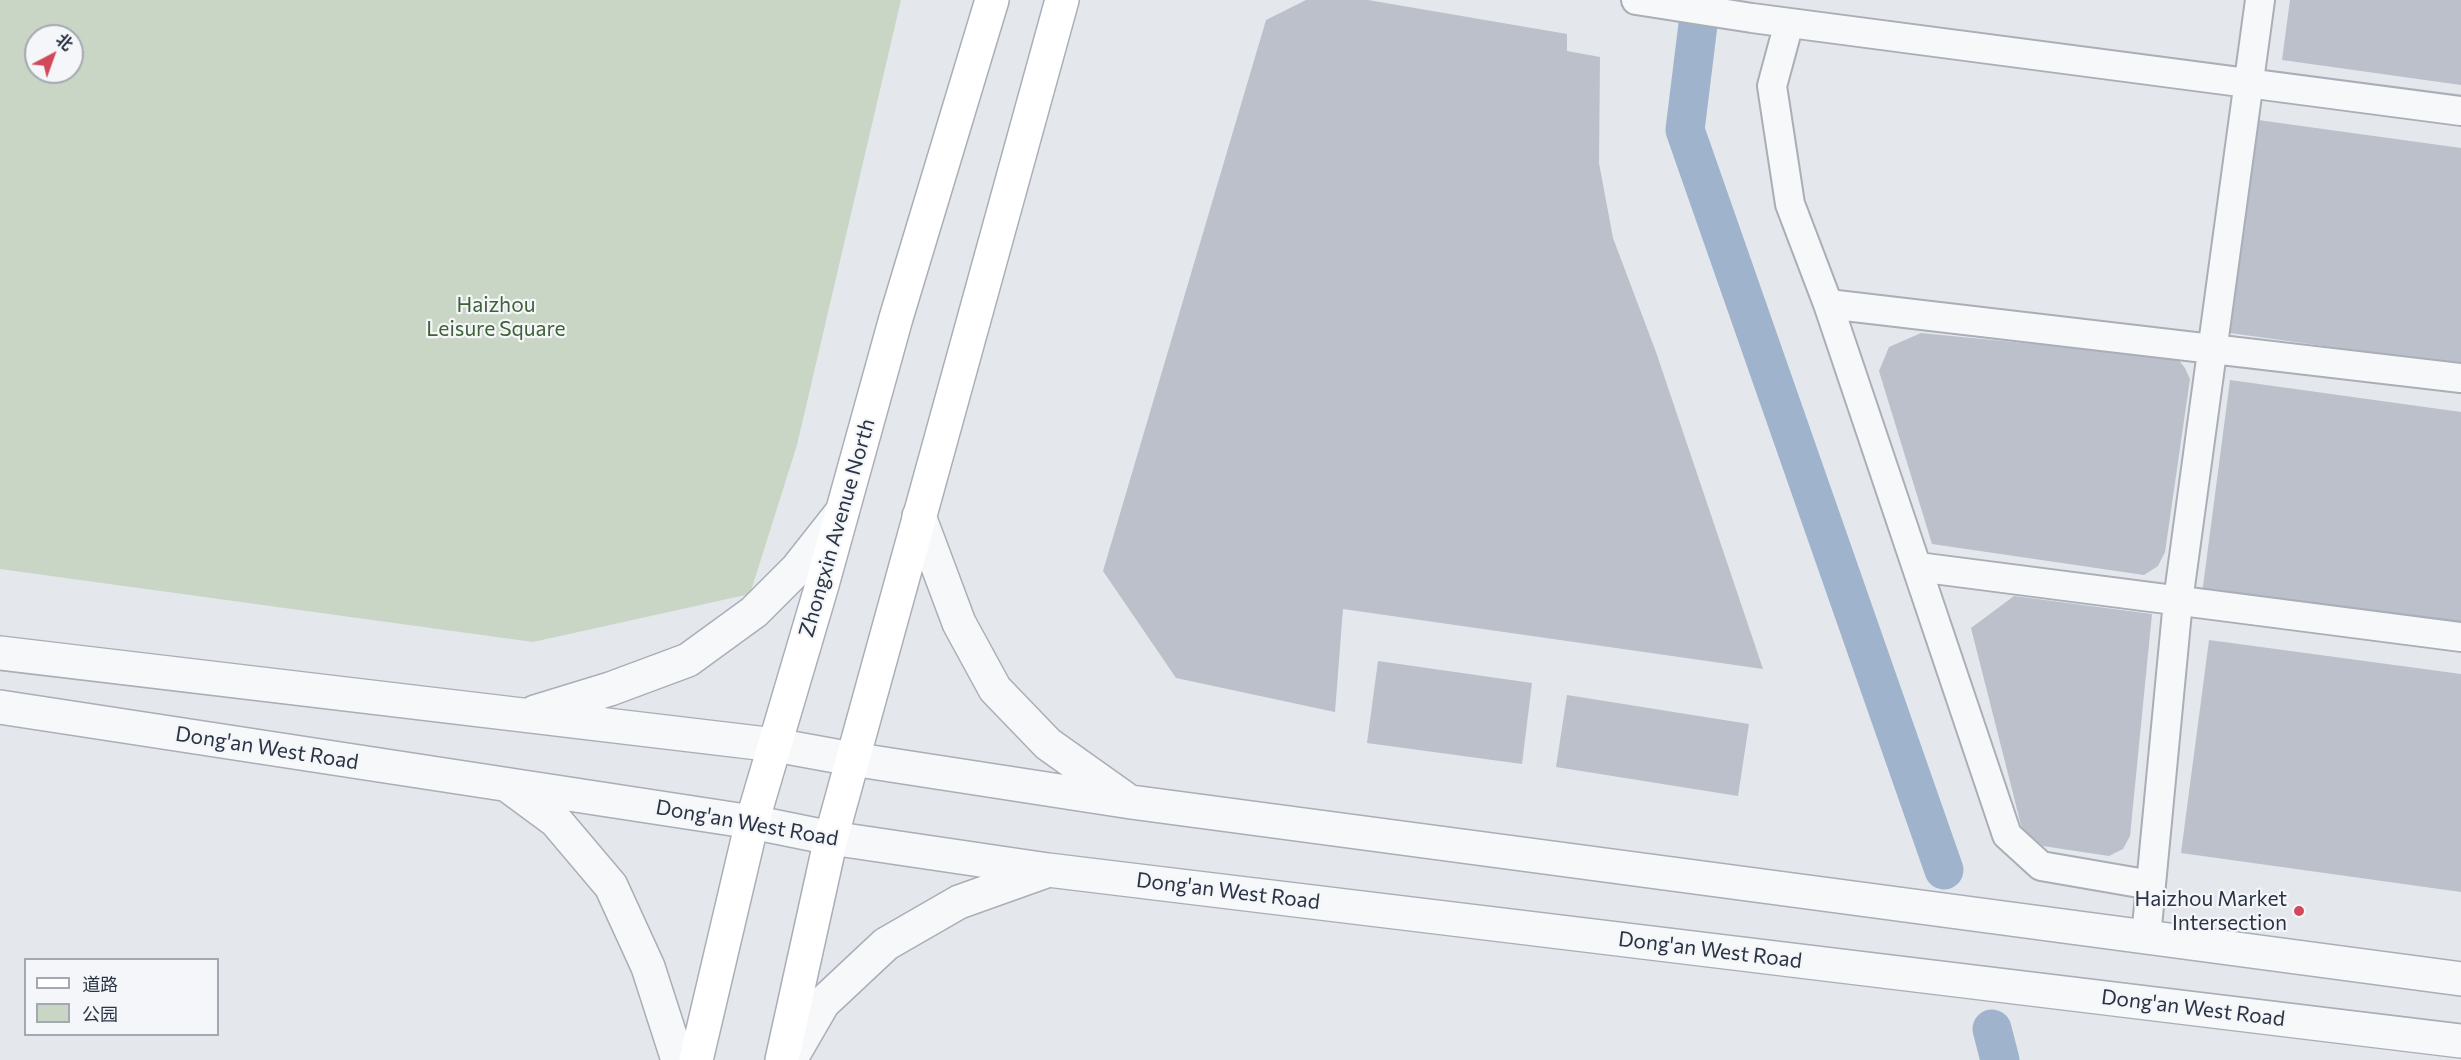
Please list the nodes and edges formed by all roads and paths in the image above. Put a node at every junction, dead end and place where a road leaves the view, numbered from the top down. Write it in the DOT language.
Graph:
graph roads {
  1 [pos="992,0"];
  2 [pos="1062,0"];
  3 [pos="1636,0"];
  4 [pos="2260,0"];
  5 [pos="1789,23"];
  6 [pos="2248,83"];
  7 [pos="2461,111"];
  8 [pos="1828,304"];
  9 [pos="2213,349"];
  10 [pos="2461,378"];
  11 [pos="842,512"];
  12 [pos="919,516"];
  13 [pos="1918,567"];
  14 [pos="2178,601"];
  15 [pos="2461,637"];
  16 [pos="0,653"];
  17 [pos="0,707"];
  18 [pos="525,716"];
  19 [pos="775,745"];
  20 [pos="852,759"];
  21 [pos="506,784"];
  22 [pos="1131,802"];
  23 [pos="753,822"];
  24 [pos="831,838"];
  25 [pos="1048,870"];
  26 [pos="2151,885"];
  27 [pos="2146,937"];
  28 [pos="2461,978"];
  29 [pos="2461,1041"];
  30 [pos="678,1060"];
  31 [pos="696,1060"];
  32 [pos="782,1060"];
  33 [pos="790,1060"];
  1 -- 11 [label="main road, Zhongxin Avenue North"];
  2 -- 12 [label="main road"];
  3 -- 5 [label="street"];
  4 -- 6 [label="street"];
  5 -- 6 [label="street"];
  5 -- 8 [label="street"];
  6 -- 7 [label="street"];
  6 -- 9 [label="street"];
  8 -- 9 [label="street"];
  8 -- 13 [label="street"];
  9 -- 10 [label="street"];
  9 -- 14 [label="street"];
  11 -- 18 [label="street"];
  11 -- 19 [label="main road, Zhongxin Avenue North"];
  12 -- 20 [label="main road"];
  12 -- 22 [label="street"];
  13 -- 14 [label="street"];
  13 -- 26 [label="street"];
  14 -- 15 [label="street"];
  14 -- 26 [label="street"];
  16 -- 18 [label="street"];
  17 -- 21 [label="street, Dong'an West Road"];
  18 -- 19 [label="street"];
  19 -- 20 [label="street"];
  19 -- 23 [label="main road, Zhongxin Avenue North"];
  20 -- 22 [label="street"];
  20 -- 24 [label="main road"];
  21 -- 23 [label="street, Dong'an West Road"];
  21 -- 30 [label="street"];
  22 -- 27 [label="street"];
  23 -- 24 [label="street, Dong'an West Road"];
  23 -- 31 [label="main road, Zhongxin Avenue North"];
  24 -- 25 [label="street, Dong'an West Road"];
  24 -- 32 [label="main road"];
  25 -- 29 [label="street, Dong'an West Road"];
  25 -- 33 [label="street"];
  26 -- 27 [label="street"];
  27 -- 28 [label="street"];
}
